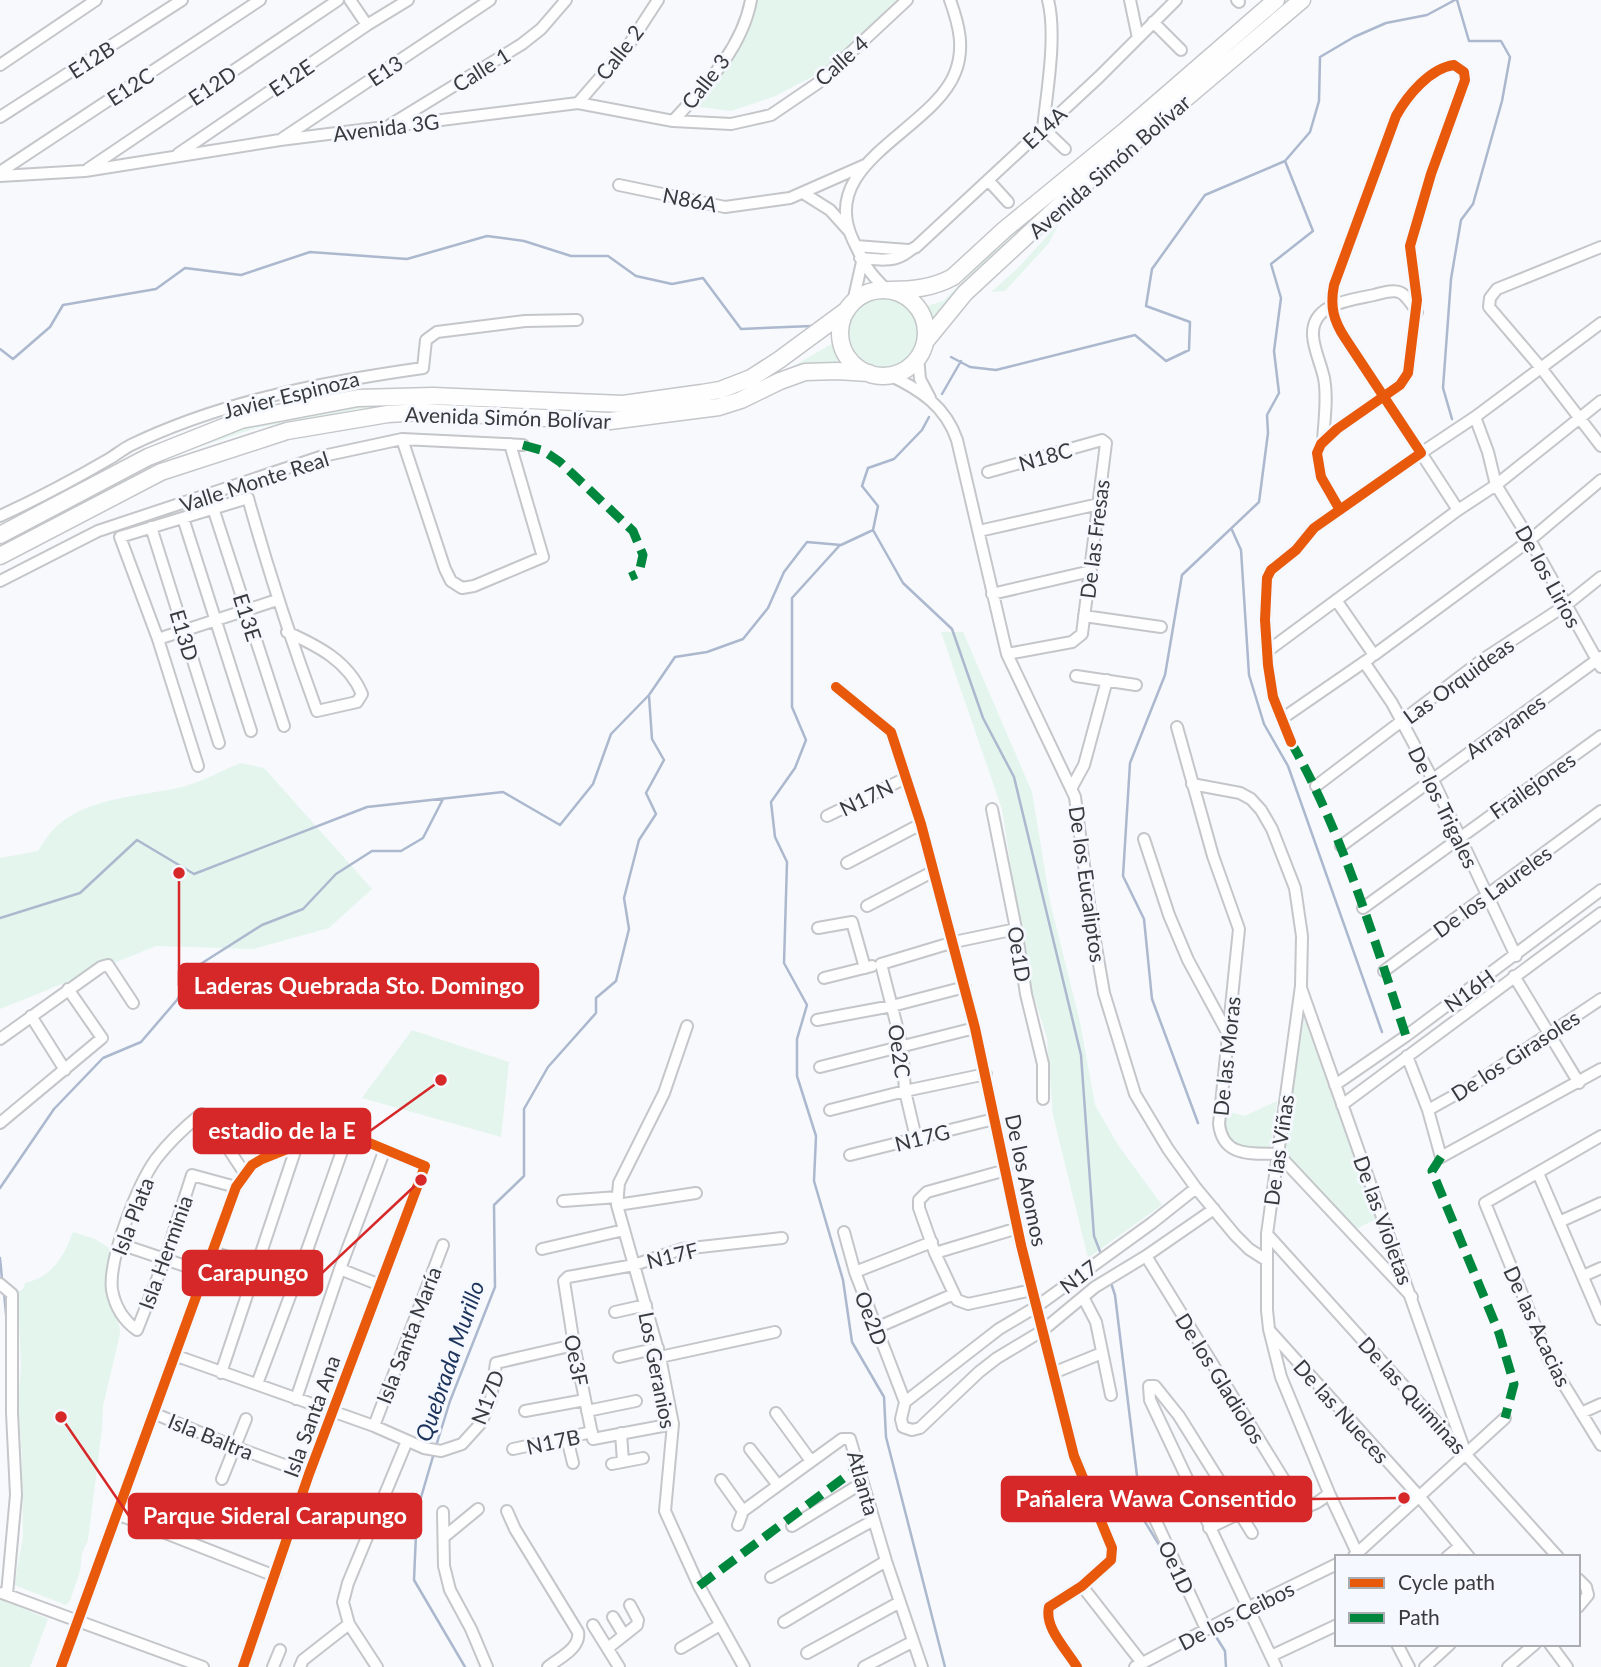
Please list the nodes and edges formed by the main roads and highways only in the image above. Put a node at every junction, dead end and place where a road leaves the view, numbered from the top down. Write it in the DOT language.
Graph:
graph roads {
  1 [pos="1276,0"];
  2 [pos="1302,0"];
  3 [pos="888,290"];
  4 [pos="850,306"];
  5 [pos="922,349"];
  6 [pos="869,373"];
  7 [pos="0,535"];
  8 [pos="0,556"];
  1 -- 3 [label="highway, Avenida Simón Bolívar"];
  2 -- 5 [label="highway, Avenida Simón Bolívar"];
  3 -- 4 [label="highway, Avenida Simón Bolívar"];
  3 -- 5 [label="highway"];
  4 -- 6 [label="highway"];
  4 -- 7 [label="highway, Avenida Simón Bolívar"];
  5 -- 6 [label="highway, Avenida Simón Bolívar"];
  6 -- 8 [label="highway, Avenida Simón Bolívar"];
}
